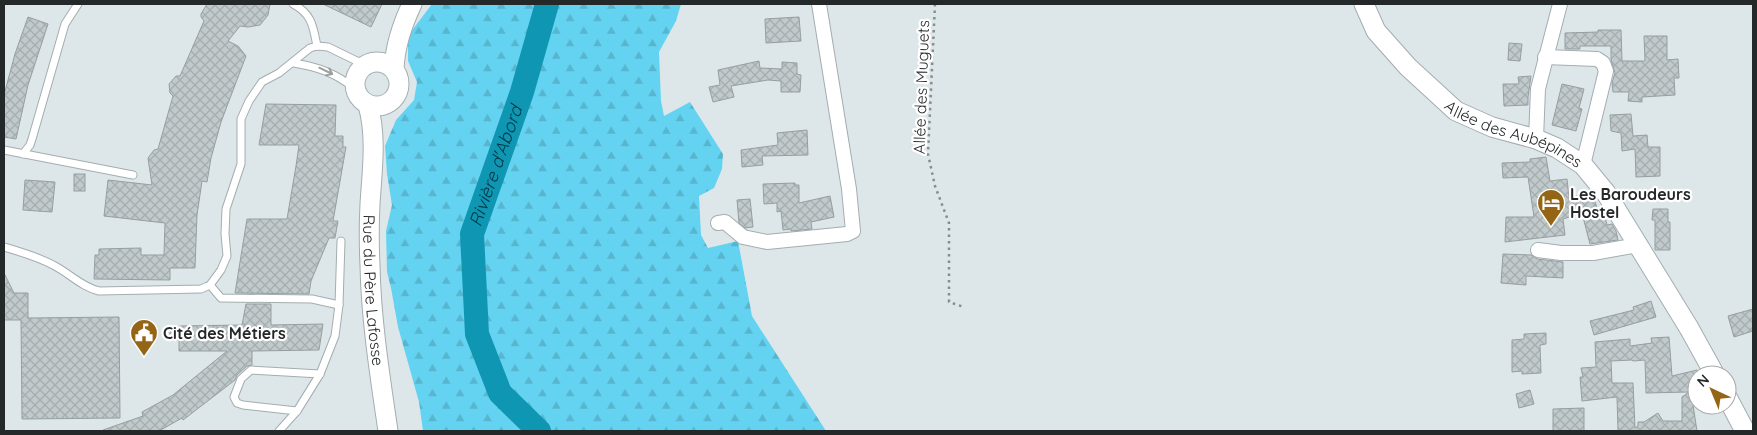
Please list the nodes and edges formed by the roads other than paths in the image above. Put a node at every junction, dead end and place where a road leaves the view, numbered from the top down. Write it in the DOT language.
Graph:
graph roads {
  1 [pos="78,4"];
  2 [pos="294,4"];
  3 [pos="412,4"];
  4 [pos="818,4"];
  5 [pos="1364,4"];
  6 [pos="1560,4"];
  7 [pos="403,25"];
  8 [pos="317,46"];
  9 [pos="1545,57"];
  10 [pos="294,63"];
  11 [pos="370,64"];
  12 [pos="394,69"];
  13 [pos="354,88"];
  14 [pos="368,105"];
  15 [pos="387,105"];
  16 [pos="1536,139"];
  17 [pos="373,149"];
  18 [pos="4,150"];
  19 [pos="23,154"];
  20 [pos="1583,165"];
  21 [pos="133,176"];
  22 [pos="718,223"];
  23 [pos="341,242"];
  24 [pos="1638,245"];
  25 [pos="4,247"];
  26 [pos="1538,250"];
  27 [pos="210,285"];
  28 [pos="339,305"];
  29 [pos="1709,365"];
  30 [pos="320,374"];
  31 [pos="298,411"];
  32 [pos="1737,415"];
  33 [pos="279,431"];
  34 [pos="388,431"];
  35 [pos="1745,431"];
  1 -- 19 [label="lane"];
  2 -- 8 [label="lane"];
  3 -- 7 [label="street"];
  4 -- 22 [label="street"];
  5 -- 16 [label="street, Allée des Aubépines"];
  6 -- 9 [label="street"];
  7 -- 11 [label="street"];
  7 -- 12 [label="street"];
  8 -- 10 [label="lane"];
  8 -- 11 [label="lane"];
  9 -- 16 [label="street"];
  9 -- 20 [label="street"];
  10 -- 13 [label="lane, one-way"];
  10 -- 27 [label="lane"];
  11 -- 12 [label="street"];
  11 -- 13 [label="street"];
  12 -- 15 [label="street"];
  13 -- 14 [label="street"];
  14 -- 15 [label="street"];
  14 -- 17 [label="street, Rue du Père Lafosse"];
  15 -- 17 [label="street, Rue du Père Lafosse"];
  16 -- 20 [label="street, Allée des Aubépines"];
  17 -- 34 [label="street, Rue du Père Lafosse"];
  18 -- 19 [label="lane"];
  19 -- 21 [label="lane"];
  20 -- 24 [label="street, Allée des Aubépines"];
  23 -- 28 [label="lane"];
  24 -- 26 [label="street"];
  24 -- 29 [label="street, Allée des Aubépines"];
  25 -- 27 [label="lane"];
  27 -- 28 [label="lane"];
  28 -- 30 [label="lane"];
  30 -- 31 [label="lane"];
  30 -- 31 [label="lane"];
  31 -- 33 [label="lane"];
  32 -- 35 [label="street"];
}
